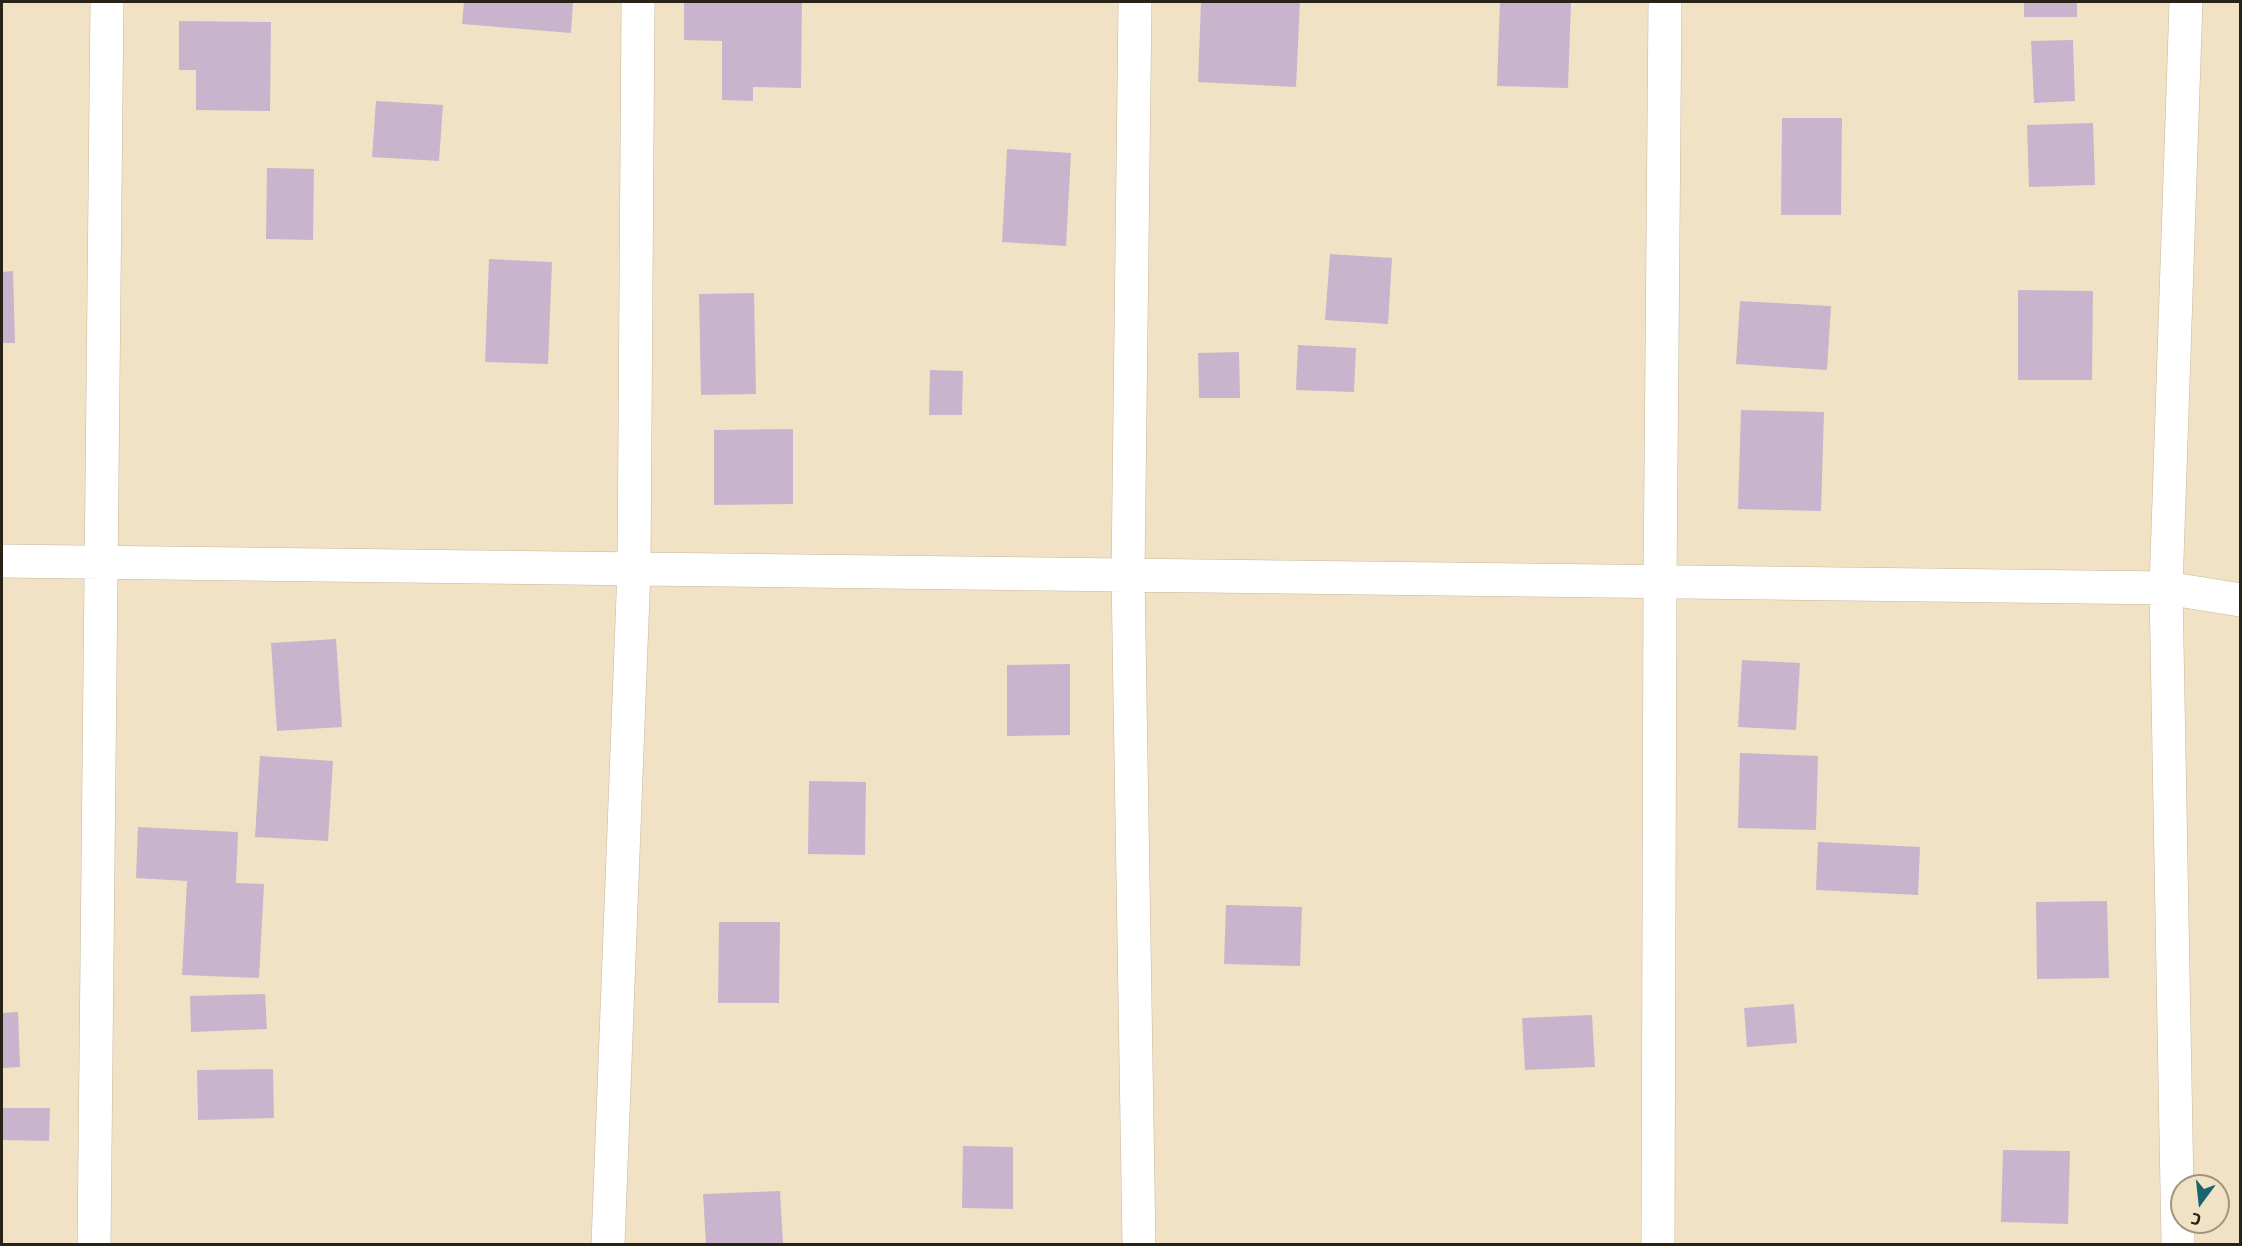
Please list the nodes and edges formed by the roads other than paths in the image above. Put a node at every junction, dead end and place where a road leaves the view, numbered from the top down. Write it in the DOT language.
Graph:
graph roads {
  1 [pos="106,2"];
  2 [pos="638,2"];
  3 [pos="1136,2"];
  4 [pos="1665,2"];
  5 [pos="2186,2"];
  6 [pos="2,561"];
  7 [pos="100,562"];
  8 [pos="634,569"];
  9 [pos="1128,575"];
  10 [pos="1660,582"];
  11 [pos="2166,588"];
  12 [pos="2241,600"];
  13 [pos="94,1245"];
  14 [pos="608,1245"];
  15 [pos="1139,1245"];
  16 [pos="1658,1245"];
  17 [pos="2178,1245"];
  1 -- 7 [label="street"];
  2 -- 8 [label="street"];
  3 -- 9 [label="street"];
  4 -- 10 [label="street"];
  5 -- 11 [label="street"];
  6 -- 7 [label="street"];
  7 -- 8 [label="street"];
  7 -- 13 [label="street"];
  8 -- 9 [label="street"];
  8 -- 14 [label="street"];
  9 -- 10 [label="street"];
  9 -- 15 [label="street"];
  10 -- 11 [label="street"];
  10 -- 16 [label="street"];
  11 -- 12 [label="street"];
  11 -- 17 [label="street"];
}
